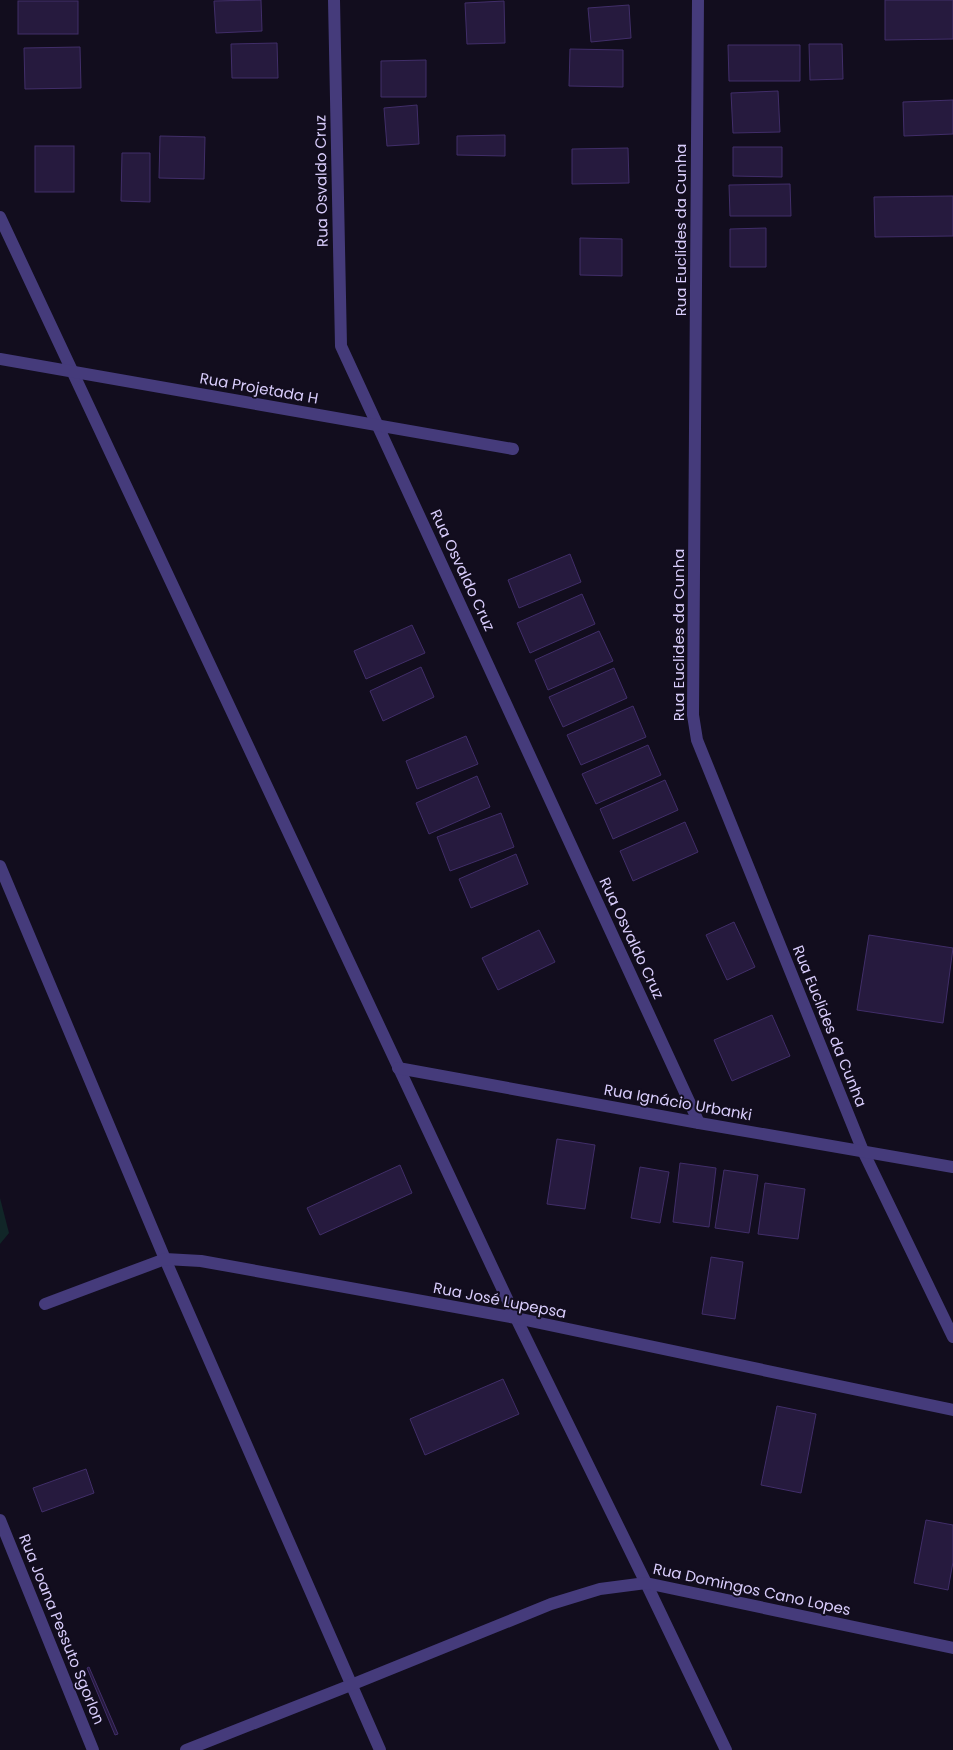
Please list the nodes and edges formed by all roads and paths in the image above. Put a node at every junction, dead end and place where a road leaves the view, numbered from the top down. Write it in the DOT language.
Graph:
graph roads {
  1 [pos="334,0"];
  2 [pos="698,0"];
  3 [pos="0,217"];
  4 [pos="0,358"];
  5 [pos="71,371"];
  6 [pos="379,425"];
  7 [pos="513,449"];
  8 [pos="0,866"];
  9 [pos="398,1068"];
  10 [pos="699,1123"];
  11 [pos="863,1150"];
  12 [pos="953,1167"];
  13 [pos="165,1259"];
  14 [pos="45,1304"];
  15 [pos="516,1318"];
  16 [pos="953,1336"];
  17 [pos="953,1410"];
  18 [pos="0,1520"];
  19 [pos="646,1583"];
  20 [pos="953,1648"];
  21 [pos="352,1686"];
  22 [pos="93,1750"];
  23 [pos="186,1750"];
  24 [pos="380,1750"];
  25 [pos="726,1750"];
  1 -- 6 [label="street, Rua Osvaldo Cruz"];
  2 -- 11 [label="street, Rua Euclides da Cunha"];
  3 -- 5 [label="street"];
  4 -- 5 [label="street, Rua Projetada H"];
  5 -- 6 [label="street, Rua Projetada H"];
  5 -- 9 [label="street"];
  6 -- 7 [label="street, Rua Projetada H"];
  6 -- 10 [label="street, Rua Osvaldo Cruz"];
  8 -- 13 [label="street"];
  9 -- 10 [label="street, Rua Ignácio Urbanki"];
  9 -- 15 [label="street"];
  10 -- 11 [label="street, Rua Ignácio Urbanki"];
  11 -- 12 [label="street, Rua Ignácio Urbanki"];
  11 -- 16 [label="street, Rua Euclides da Cunha"];
  13 -- 14 [label="street, Rua José Lupepsa"];
  13 -- 15 [label="street, Rua José Lupepsa"];
  13 -- 21 [label="street"];
  15 -- 17 [label="street, Rua José Lupepsa"];
  15 -- 19 [label="street"];
  18 -- 22 [label="street, Rua Joana Pessuto Sgorlon"];
  19 -- 20 [label="street, Rua Domingos Cano Lopes"];
  19 -- 21 [label="street, Rua Domingos Cano Lopes"];
  19 -- 25 [label="street"];
  21 -- 23 [label="street, Rua Domingos Cano Lopes"];
  21 -- 24 [label="street"];
}
